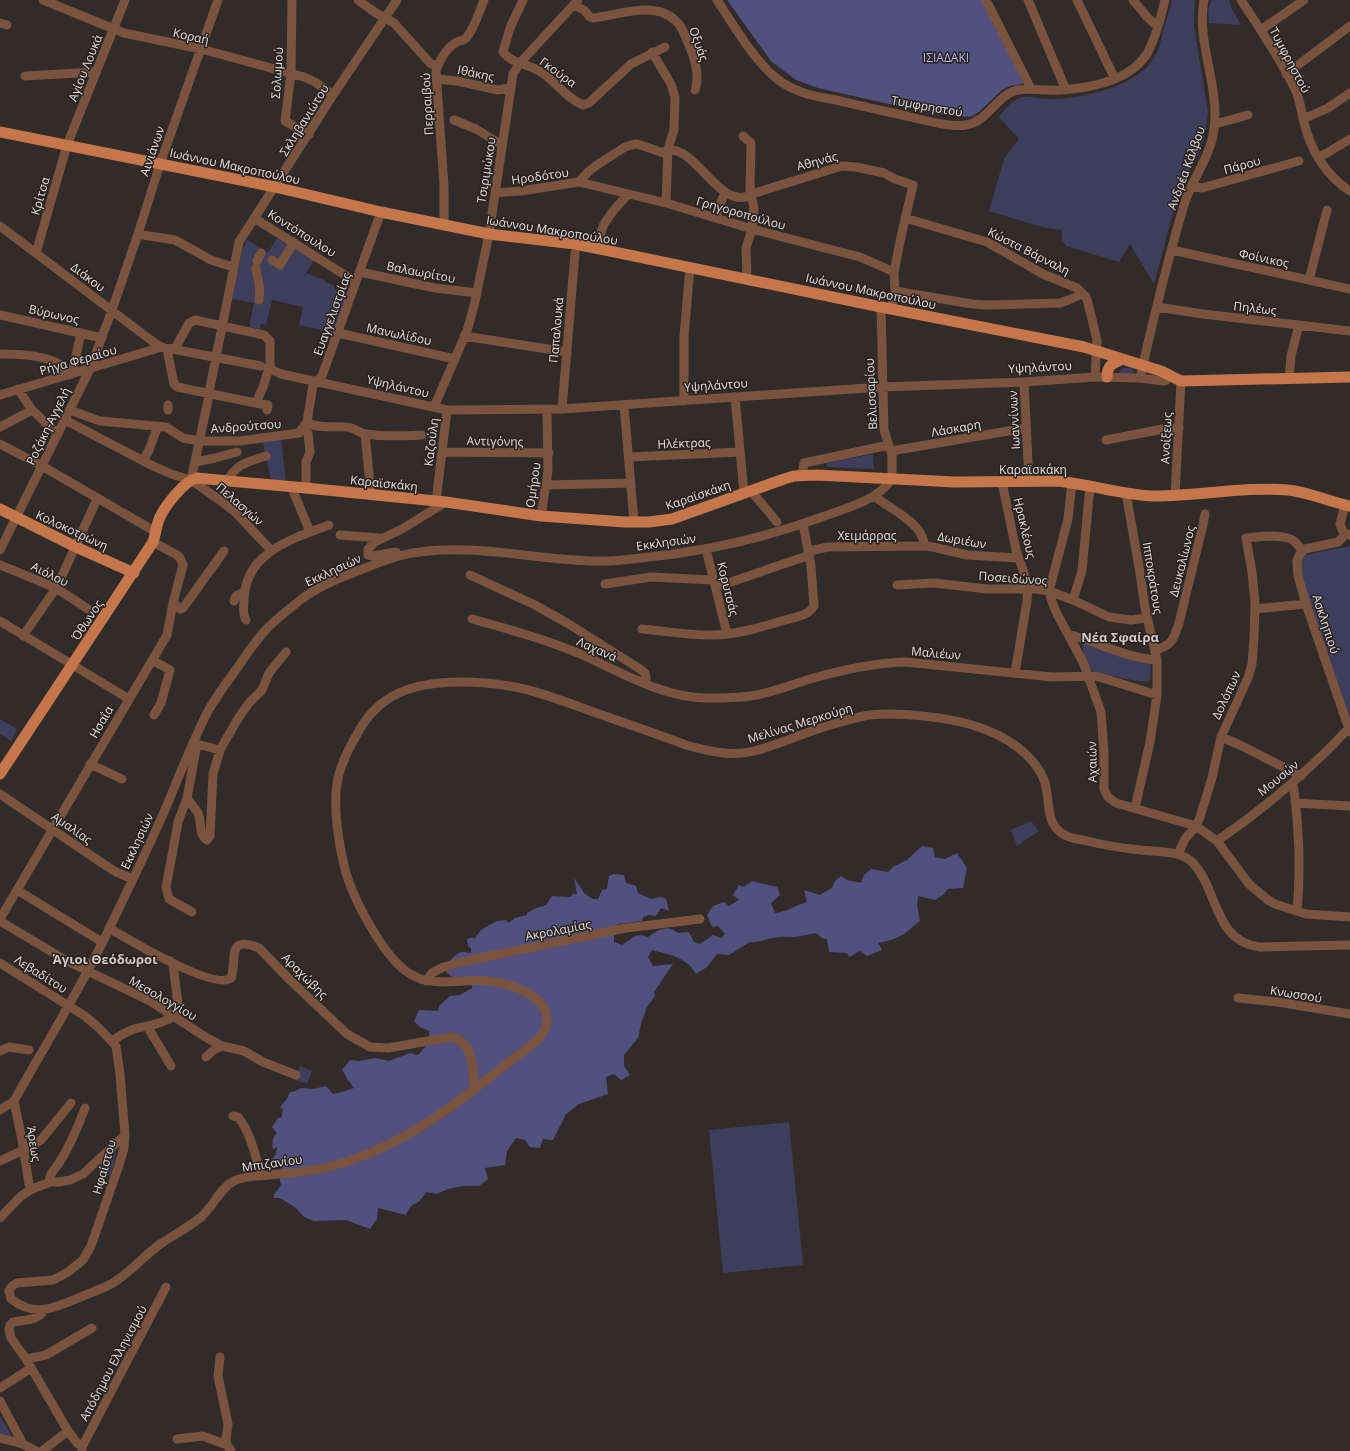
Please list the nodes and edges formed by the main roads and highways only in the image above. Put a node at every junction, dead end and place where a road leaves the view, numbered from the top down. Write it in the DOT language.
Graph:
graph roads {
  1 [pos="0,132"];
  2 [pos="1123,359"];
  3 [pos="1143,364"];
  4 [pos="1107,377"];
  5 [pos="1349,380"];
  6 [pos="191,480"];
  7 [pos="1348,505"];
  8 [pos="0,509"];
  9 [pos="134,573"];
  10 [pos="0,774"];
  1 -- 2 [label="main road, Ιωάννου Μακροπούλου"];
  2 -- 3 [label="main road, Ιωάννου Μακροπούλου"];
  2 -- 4 [label="main road"];
  3 -- 5 [label="main road, Υψηλάντου"];
  6 -- 7 [label="main road, Καραϊσκάκη"];
  6 -- 9 [label="main road, Όθωνος"];
  8 -- 9 [label="main road, Κολοκοτρώνη"];
  9 -- 10 [label="main road, Όθωνος"];
}
